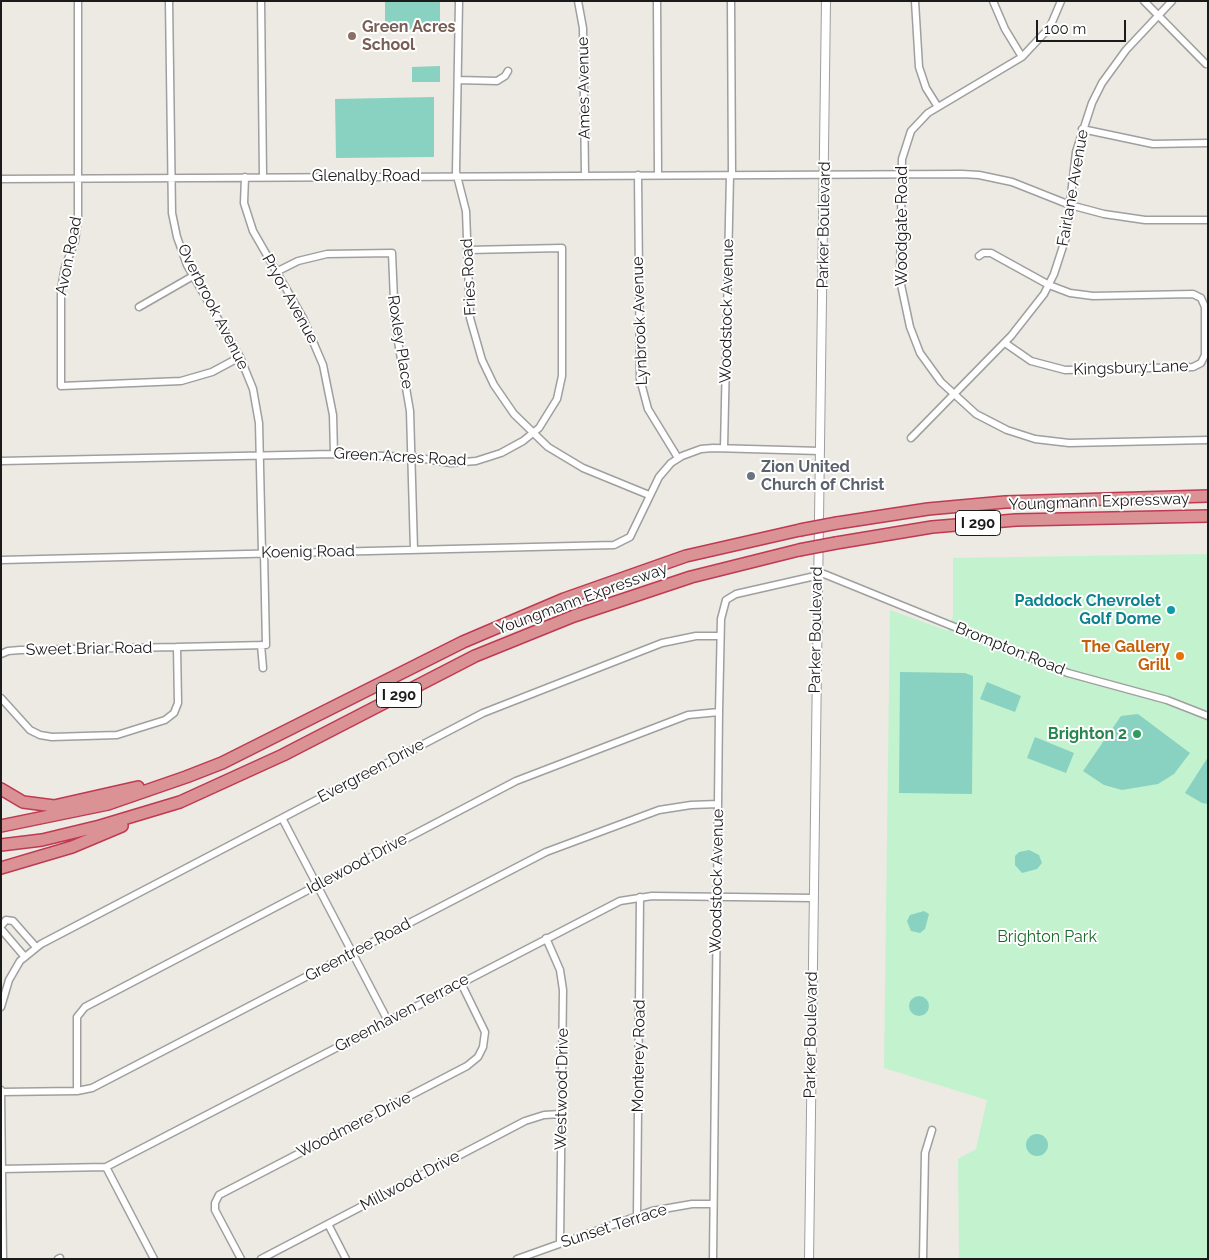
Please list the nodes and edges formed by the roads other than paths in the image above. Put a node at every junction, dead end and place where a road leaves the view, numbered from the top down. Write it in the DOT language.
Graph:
graph roads {
  1 [pos="78,1"];
  2 [pos="170,1"];
  3 [pos="261,1"];
  4 [pos="459,1"];
  5 [pos="578,1"];
  6 [pos="657,1"];
  7 [pos="731,1"];
  8 [pos="826,1"];
  9 [pos="915,1"];
  10 [pos="993,1"];
  11 [pos="1061,1"];
  12 [pos="1144,1"];
  13 [pos="1172,1"];
  14 [pos="1157,17"];
  15 [pos="1022,57"];
  16 [pos="1206,64"];
  17 [pos="508,71"];
  18 [pos="458,80"];
  19 [pos="938,107"];
  20 [pos="1082,129"];
  21 [pos="1208,143"];
  22 [pos="826,174"];
  23 [pos="902,174"];
  24 [pos="585,175"];
  25 [pos="638,175"];
  26 [pos="658,175"];
  27 [pos="731,175"];
  28 [pos="245,176"];
  29 [pos="263,176"];
  30 [pos="457,176"];
  31 [pos="170,177"];
  32 [pos="78,178"];
  33 [pos="1,179"];
  34 [pos="1070,205"];
  35 [pos="1208,220"];
  36 [pos="467,250"];
  37 [pos="979,256"];
  38 [pos="276,272"];
  39 [pos="193,276"];
  40 [pos="1049,284"];
  41 [pos="140,307"];
  42 [pos="1005,343"];
  43 [pos="240,357"];
  44 [pos="953,395"];
  45 [pos="533,434"];
  46 [pos="910,438"];
  47 [pos="1208,440"];
  48 [pos="724,448"];
  49 [pos="820,450"];
  50 [pos="334,454"];
  51 [pos="260,455"];
  52 [pos="412,457"];
  53 [pos="678,458"];
  54 [pos="1,461"];
  55 [pos="649,495"];
  56 [pos="1208,496"];
  57 [pos="1208,516"];
  58 [pos="414,550"];
  59 [pos="263,553"];
  60 [pos="1,560"];
  61 [pos="817,576"];
  62 [pos="720,636"];
  63 [pos="261,645"];
  64 [pos="177,647"];
  65 [pos="1,654"];
  66 [pos="263,668"];
  67 [pos="1,698"];
  68 [pos="718,712"];
  69 [pos="1208,716"];
  70 [pos="186,777"];
  71 [pos="1,789"];
  72 [pos="180,802"];
  73 [pos="718,804"];
  74 [pos="282,818"];
  75 [pos="1,826"];
  76 [pos="1,845"];
  77 [pos="1,868"];
  78 [pos="317,885"];
  79 [pos="640,896"];
  80 [pos="717,897"];
  81 [pos="812,898"];
  82 [pos="1,927"];
  83 [pos="546,938"];
  84 [pos="36,947"];
  85 [pos="352,953"];
  86 [pos="24,956"];
  87 [pos="461,982"];
  88 [pos="1,1007"];
  89 [pos="388,1021"];
  90 [pos="1,1090"];
  91 [pos="77,1091"];
  92 [pos="561,1114"];
  93 [pos="932,1130"];
  94 [pos="106,1167"];
  95 [pos="2,1169"];
  96 [pos="714,1204"];
  97 [pos="637,1216"];
  98 [pos="328,1224"];
  99 [pos="560,1243"];
  100 [pos="3,1259"];
  101 [pos="154,1259"];
  102 [pos="241,1259"];
  103 [pos="262,1259"];
  104 [pos="346,1259"];
  105 [pos="517,1259"];
  106 [pos="713,1259"];
  107 [pos="809,1259"];
  108 [pos="923,1259"];
  1 -- 32 [label="street, Avon Road"];
  2 -- 31 [label="street, Overbrook Avenue"];
  3 -- 29 [label="street"];
  4 -- 18 [label="street, Fries Road"];
  5 -- 24 [label="street, Ames Avenue"];
  6 -- 26 [label="street"];
  7 -- 27 [label="street, Woodstock Avenue"];
  8 -- 22 [label="street, Parker Boulevard"];
  9 -- 19 [label="street"];
  10 -- 15 [label="street"];
  11 -- 15 [label="street, Woodgate Road"];
  12 -- 14 [label="street"];
  13 -- 14 [label="street, Fairlane Avenue"];
  14 -- 16 [label="street"];
  14 -- 20 [label="street, Fairlane Avenue"];
  15 -- 19 [label="street, Woodgate Road"];
  17 -- 18 [label="street"];
  18 -- 30 [label="street, Fries Road"];
  19 -- 23 [label="street, Woodgate Road"];
  20 -- 21 [label="street"];
  20 -- 34 [label="street, Fairlane Avenue"];
  22 -- 23 [label="street, Glenalby Road"];
  22 -- 27 [label="street, Glenalby Road"];
  22 -- 49 [label="street, Parker Boulevard"];
  23 -- 34 [label="street, Glenalby Road"];
  23 -- 44 [label="street, Woodgate Road"];
  24 -- 25 [label="street, Glenalby Road"];
  24 -- 30 [label="street, Glenalby Road"];
  25 -- 26 [label="street, Glenalby Road"];
  25 -- 53 [label="street, Lynbrook Avenue"];
  26 -- 27 [label="street, Glenalby Road"];
  27 -- 48 [label="street, Woodstock Avenue"];
  28 -- 29 [label="street, Glenalby Road"];
  28 -- 31 [label="street, Glenalby Road"];
  28 -- 38 [label="street, Pryor Avenue"];
  29 -- 30 [label="street, Glenalby Road"];
  30 -- 36 [label="street, Fries Road"];
  31 -- 32 [label="street, Glenalby Road"];
  31 -- 39 [label="street, Overbrook Avenue"];
  32 -- 33 [label="street, Glenalby Road"];
  32 -- 43 [label="street, Avon Road"];
  34 -- 35 [label="street, Glenalby Road"];
  34 -- 40 [label="street, Fairlane Avenue"];
  36 -- 45 [label="street, Fries Road"];
  36 -- 45 [label="street, Green Acres Road"];
  37 -- 40 [label="street, Kingsbury Lane"];
  38 -- 50 [label="street, Pryor Avenue"];
  38 -- 52 [label="street, Roxley Place"];
  39 -- 41 [label="street"];
  39 -- 43 [label="street, Overbrook Avenue"];
  40 -- 42 [label="street, Fairlane Avenue"];
  40 -- 42 [label="street, Kingsbury Lane"];
  42 -- 44 [label="street, Fairlane Avenue"];
  43 -- 51 [label="street, Overbrook Avenue"];
  44 -- 46 [label="street, Fairlane Avenue"];
  44 -- 47 [label="street, Woodgate Road"];
  45 -- 52 [label="street, Green Acres Road"];
  45 -- 55 [label="street, Fries Road"];
  48 -- 49 [label="street"];
  48 -- 53 [label="street"];
  49 -- 61 [label="street, Parker Boulevard"];
  50 -- 51 [label="street, Green Acres Road"];
  50 -- 52 [label="street, Green Acres Road"];
  51 -- 54 [label="street, Green Acres Road"];
  51 -- 59 [label="street, Overbrook Avenue"];
  52 -- 58 [label="street, Roxley Place"];
  53 -- 55 [label="street"];
  55 -- 58 [label="street, Koenig Road"];
  56 -- 70 [label="highway, Youngmann Expressway / I 290, bridge"];
  57 -- 72 [label="highway, Youngmann Expressway / I 290, bridge"];
  58 -- 59 [label="street, Koenig Road"];
  59 -- 60 [label="street, Koenig Road"];
  59 -- 63 [label="street"];
  61 -- 62 [label="street, Woodstock Avenue"];
  61 -- 69 [label="street, Brompton Road"];
  61 -- 81 [label="street, Parker Boulevard"];
  62 -- 68 [label="street, Woodstock Avenue"];
  62 -- 74 [label="street, Evergreen Drive"];
  63 -- 64 [label="street, Sweet Briar Road"];
  63 -- 66 [label="street"];
  64 -- 65 [label="street, Sweet Briar Road"];
  64 -- 67 [label="street, Sweet Briar Road"];
  68 -- 73 [label="street, Woodstock Avenue"];
  68 -- 78 [label="street, Idlewood Drive"];
  70 -- 71 [label="highway"];
  70 -- 75 [label="highway, Youngmann Expressway / I 290"];
  72 -- 76 [label="highway, Youngmann Expressway / I 290"];
  72 -- 77 [label="highway"];
  73 -- 80 [label="street, Woodstock Avenue"];
  73 -- 85 [label="street, Greentree Road"];
  74 -- 78 [label="street"];
  74 -- 84 [label="street, Evergreen Drive"];
  78 -- 85 [label="street"];
  78 -- 91 [label="street, Idlewood Drive"];
  79 -- 80 [label="street, Greenhaven Terrace"];
  79 -- 83 [label="street, Greenhaven Terrace"];
  79 -- 97 [label="street, Monterey Road"];
  80 -- 81 [label="street, Greenhaven Terrace"];
  80 -- 96 [label="street, Woodstock Avenue"];
  81 -- 107 [label="street, Parker Boulevard"];
  82 -- 84 [label="street"];
  82 -- 86 [label="street"];
  83 -- 87 [label="street, Greenhaven Terrace"];
  83 -- 92 [label="street, Westwood Drive"];
  84 -- 86 [label="street, Evergreen Drive"];
  85 -- 89 [label="street"];
  85 -- 91 [label="street, Greentree Road"];
  86 -- 88 [label="street, Evergreen Drive"];
  87 -- 89 [label="street, Greenhaven Terrace"];
  87 -- 102 [label="street, Woodmere Drive"];
  89 -- 94 [label="street, Greenhaven Terrace"];
  90 -- 91 [label="street, Greentree Road"];
  90 -- 95 [label="street"];
  92 -- 98 [label="street, Millwood Drive"];
  92 -- 99 [label="street, Westwood Drive"];
  93 -- 108 [label="street"];
  94 -- 95 [label="street, Greenhaven Terrace"];
  94 -- 101 [label="street"];
  95 -- 100 [label="street"];
  96 -- 97 [label="street, Sunset Terrace"];
  96 -- 106 [label="street, Woodstock Avenue"];
  97 -- 99 [label="street, Sunset Terrace"];
  98 -- 103 [label="street, Millwood Drive"];
  98 -- 104 [label="street"];
  99 -- 105 [label="street, Sunset Terrace"];
}
